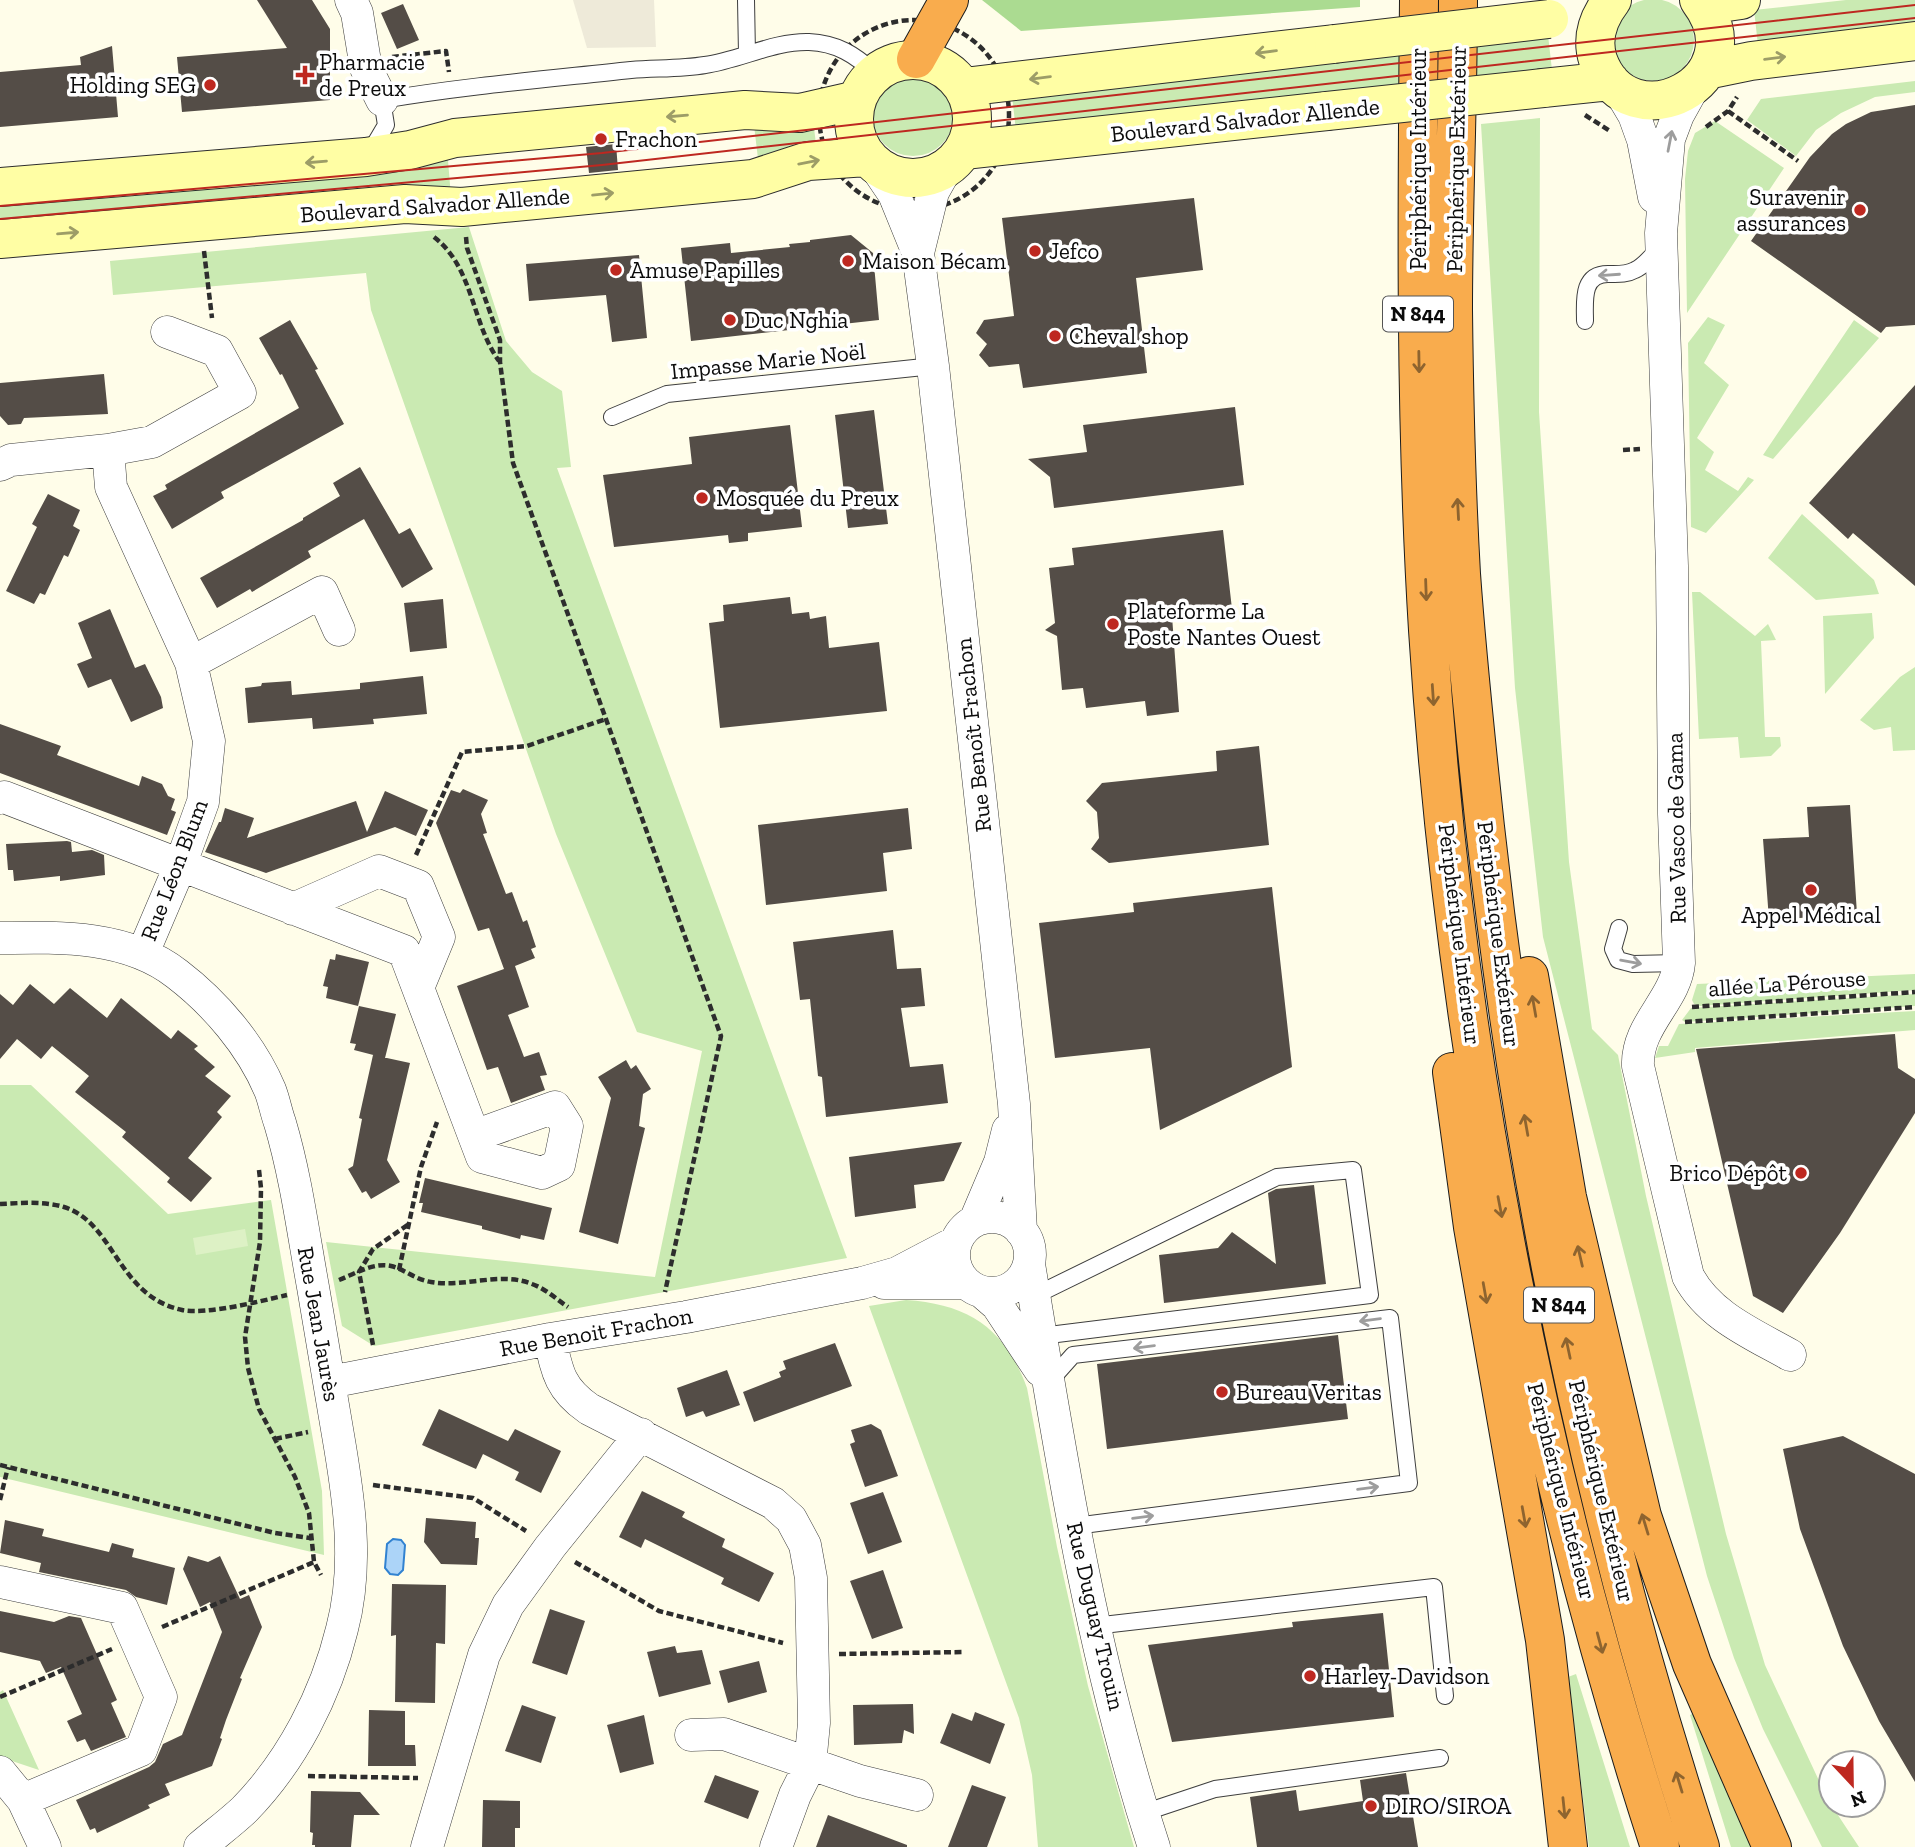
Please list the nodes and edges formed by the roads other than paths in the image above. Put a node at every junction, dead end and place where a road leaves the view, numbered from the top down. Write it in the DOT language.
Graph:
graph roads {
  1 [pos="351,0"];
  2 [pos="746,0"];
  3 [pos="1419,0"];
  4 [pos="1458,0"];
  5 [pos="1699,0"];
  6 [pos="1707,0"];
  7 [pos="1741,0"];
  8 [pos="1607,6"];
  9 [pos="941,16"];
  10 [pos="1915,41"];
  11 [pos="747,54"];
  12 [pos="916,59"];
  13 [pos="1700,79"];
  14 [pos="1614,85"];
  15 [pos="866,86"];
  16 [pos="964,87"];
  17 [pos="382,100"];
  18 [pos="366,158"];
  19 [pos="870,160"];
  20 [pos="955,160"];
  21 [pos="0,187"];
  22 [pos="0,239"];
  23 [pos="1661,240"];
  24 [pos="918,253"];
  25 [pos="1585,321"];
  26 [pos="167,332"];
  27 [pos="933,366"];
  28 [pos="612,418"];
  29 [pos="108,450"];
  30 [pos="0,465"];
  31 [pos="339,630"];
  32 [pos="191,663"];
  33 [pos="1477,752"];
  34 [pos="0,798"];
  35 [pos="180,866"];
  36 [pos="293,909"];
  37 [pos="1619,928"];
  38 [pos="0,938"];
  39 [pos="143,953"];
  40 [pos="1679,962"];
  41 [pos="418,988"];
  42 [pos="1469,1018"];
  43 [pos="1014,1104"];
  44 [pos="474,1136"];
  45 [pos="966,1231"];
  46 [pos="1021,1231"];
  47 [pos="1029,1264"];
  48 [pos="862,1283"];
  49 [pos="974,1287"];
  50 [pos="1034,1296"];
  51 [pos="1041,1336"];
  52 [pos="550,1339"];
  53 [pos="1790,1355"];
  54 [pos="330,1382"];
  55 [pos="1048,1383"];
  56 [pos="641,1434"];
  57 [pos="1075,1525"];
  58 [pos="0,1582"];
  59 [pos="1666,1590"];
  60 [pos="1094,1626"];
  61 [pos="1445,1696"];
  62 [pos="691,1735"];
  63 [pos="1440,1758"];
  64 [pos="810,1765"];
  65 [pos="0,1772"];
  66 [pos="917,1795"];
  67 [pos="23,1800"];
  68 [pos="1143,1813"];
  69 [pos="45,1847"];
  70 [pos="200,1847"];
  71 [pos="427,1847"];
  72 [pos="776,1847"];
  73 [pos="1154,1847"];
  74 [pos="1568,1847"];
  75 [pos="1660,1847"];
  76 [pos="1700,1847"];
  77 [pos="1772,1847"];
  78 [pos="1796,1847"];
  1 -- 17 [label="street"];
  2 -- 11 [label="lane"];
  3 -- 42 [label="highway, Périphérique Intérieur / N 844, one-way"];
  33 -- 4 [label="highway, Périphérique Extérieur / N 844, one-way"];
  5 -- 13 [label="street"];
  6 -- 7 [label="street"];
  8 -- 14 [label="street"];
  8 -- 16 [label="street, one-way, bridge"];
  9 -- 12 [label="highway"];
  13 -- 10 [label="street, one-way"];
  11 -- 15 [label="lane"];
  11 -- 17 [label="lane"];
  12 -- 15 [label="street"];
  12 -- 16 [label="street"];
  13 -- 14 [label="street"];
  23 -- 13 [label="street, Rue Vasco de Gama, one-way"];
  14 -- 20 [label="street, Boulevard Salvador Allende, bridge"];
  14 -- 23 [label="street, Rue Vasco de Gama"];
  15 -- 18 [label="street, one-way"];
  15 -- 19 [label="street"];
  16 -- 20 [label="street"];
  17 -- 18 [label="lane"];
  18 -- 21 [label="street, one-way"];
  19 -- 20 [label="street"];
  22 -- 19 [label="street, Boulevard Salvador Allende, one-way"];
  19 -- 24 [label="street"];
  20 -- 24 [label="street"];
  23 -- 25 [label="lane, one-way"];
  23 -- 40 [label="street, Rue Vasco de Gama"];
  24 -- 27 [label="street"];
  26 -- 29 [label="street"];
  27 -- 28 [label="lane, Impasse Marie Noël"];
  27 -- 43 [label="street, Rue Benoît Frachon"];
  29 -- 30 [label="street"];
  29 -- 32 [label="street, Rue Léon Blum"];
  31 -- 32 [label="street"];
  32 -- 35 [label="street, Rue Léon Blum"];
  59 -- 33 [label="highway, one-way"];
  76 -- 33 [label="highway, Périphérique Extérieur / N 844, one-way"];
  34 -- 35 [label="street"];
  35 -- 36 [label="street"];
  35 -- 39 [label="street, Rue Léon Blum"];
  36 -- 41 [label="street"];
  36 -- 41 [label="street"];
  37 -- 40 [label="lane, one-way"];
  38 -- 39 [label="street, Rue Jean Jaurès"];
  39 -- 54 [label="street, Rue Jean Jaurès"];
  40 -- 53 [label="street, Rue Vasco de Gama"];
  41 -- 44 [label="street"];
  42 -- 74 [label="highway, one-way"];
  42 -- 75 [label="highway, Périphérique Intérieur / N 844, one-way"];
  43 -- 45 [label="street"];
  43 -- 46 [label="street"];
  45 -- 46 [label="street"];
  45 -- 48 [label="street, Rue Benoit Frachon"];
  45 -- 49 [label="street"];
  46 -- 47 [label="street"];
  47 -- 49 [label="street"];
  47 -- 50 [label="street, Rue Duguay Trouin"];
  48 -- 49 [label="street, Rue Benoit Frachon"];
  48 -- 52 [label="street, Rue Benoit Frachon"];
  49 -- 55 [label="street, Rue Duguay Trouin"];
  50 -- 51 [label="street, Rue Duguay Trouin"];
  50 -- 51 [label="lane"];
  51 -- 55 [label="street, Rue Duguay Trouin"];
  52 -- 54 [label="street, Rue Benoit Frachon"];
  52 -- 56 [label="street"];
  54 -- 70 [label="street, Rue Jean Jaurès"];
  55 -- 57 [label="street, Rue Duguay Trouin"];
  57 -- 55 [label="lane, one-way"];
  56 -- 64 [label="street"];
  56 -- 71 [label="street"];
  57 -- 60 [label="street, Rue Duguay Trouin"];
  58 -- 67 [label="street"];
  59 -- 77 [label="highway"];
  59 -- 78 [label="highway"];
  60 -- 61 [label="lane"];
  60 -- 68 [label="street, Rue Duguay Trouin"];
  62 -- 64 [label="street"];
  63 -- 68 [label="lane"];
  64 -- 66 [label="street"];
  64 -- 72 [label="street"];
  65 -- 67 [label="street"];
  67 -- 69 [label="street"];
  68 -- 73 [label="street, Rue Duguay Trouin"];
}
